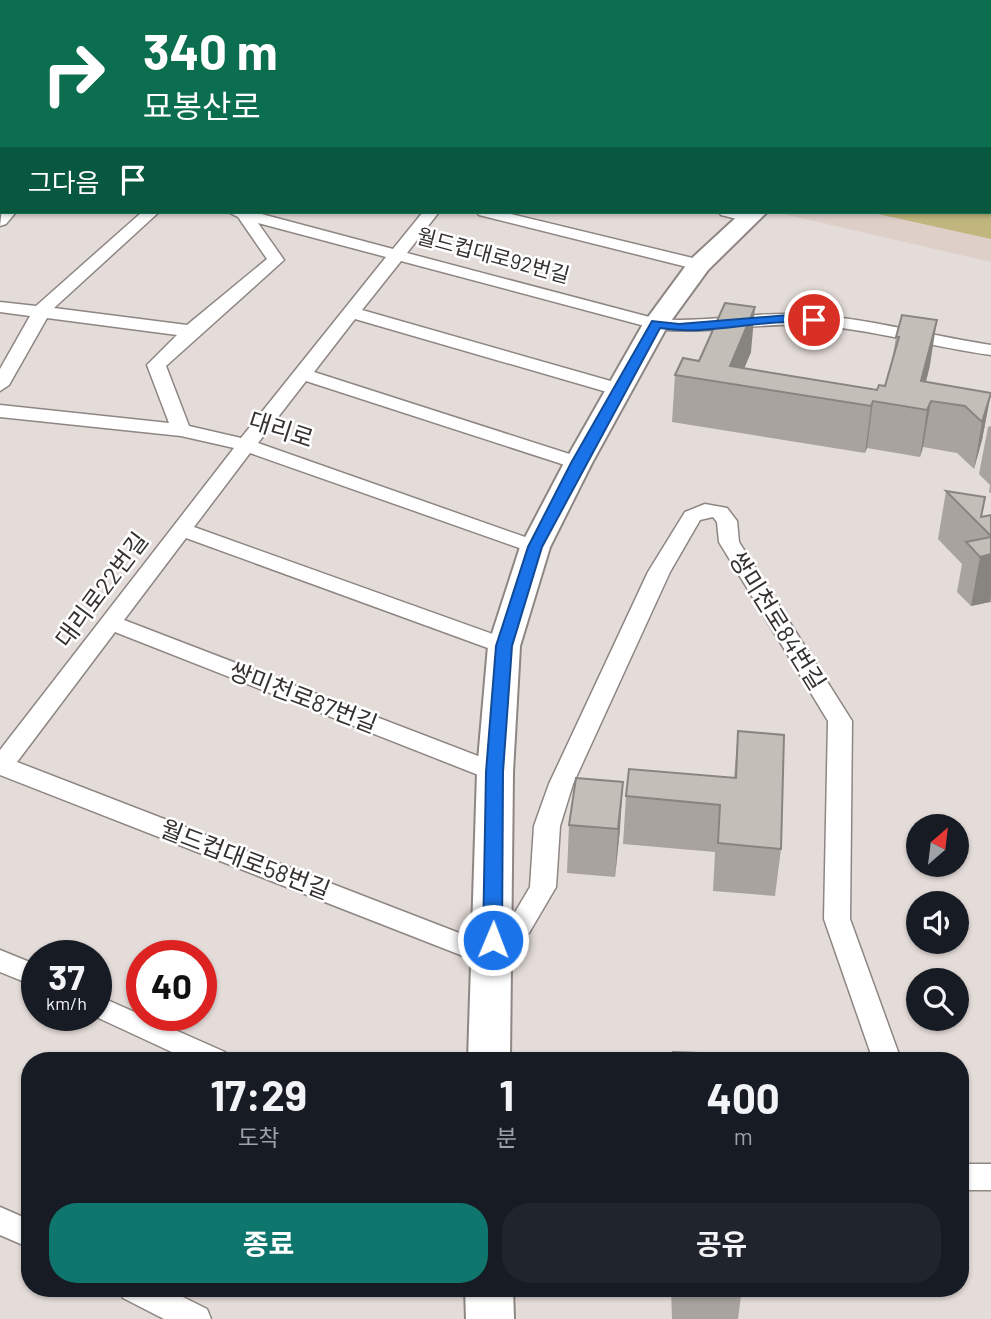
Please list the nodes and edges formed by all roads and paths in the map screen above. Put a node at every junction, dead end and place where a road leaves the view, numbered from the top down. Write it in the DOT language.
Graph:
graph roads {
  1 [pos="149,214"];
  2 [pos="242,214"];
  3 [pos="247,214"];
  4 [pos="429,214"];
  5 [pos="493,214"];
  6 [pos="743,214"];
  7 [pos="397,254"];
  8 [pos="699,265"];
  9 [pos="0,307"];
  10 [pos="42,311"];
  11 [pos="351,312"];
  12 [pos="656,324"];
  13 [pos="191,331"];
  14 [pos="991,350"];
  15 [pos="303,374"];
  16 [pos="0,385"];
  17 [pos="621,390"];
  18 [pos="0,411"];
  19 [pos="181,430"];
  20 [pos="246,445"];
  21 [pos="578,463"];
  22 [pos="182,530"];
  23 [pos="535,547"];
  24 [pos="111,623"];
  25 [pos="504,646"];
  26 [pos="1,765"];
  27 [pos="495,772"];
  28 [pos="492,948"];
  29 [pos="0,960"];
  30 [pos="21,970"];
  31 [pos="112,1012"];
  32 [pos="198,1052"];
  33 [pos="489,1052"];
  34 [pos="884,1052"];
  35 [pos="969,1177"];
  36 [pos="991,1177"];
  37 [pos="0,1220"];
  38 [pos="21,1230"];
  39 [pos="152,1297"];
  40 [pos="489,1297"];
  41 [pos="195,1319"];
  42 [pos="490,1319"];
  1 -- 10 [label="street"];
  2 -- 13 [label="street"];
  3 -- 7 [label="street, 월드컵대로92번길"];
  4 -- 7 [label="street"];
  5 -- 8 [label="street"];
  6 -- 8 [label="street"];
  7 -- 11 [label="street"];
  7 -- 12 [label="street, 월드컵대로92번길"];
  8 -- 12 [label="street"];
  9 -- 10 [label="street"];
  10 -- 13 [label="street"];
  10 -- 16 [label="street"];
  11 -- 15 [label="street"];
  11 -- 17 [label="street"];
  12 -- 14 [label="street, 월드컵대로92번길"];
  12 -- 17 [label="street"];
  13 -- 19 [label="street"];
  15 -- 20 [label="street"];
  15 -- 21 [label="street"];
  17 -- 21 [label="street"];
  18 -- 19 [label="street, 대리로"];
  19 -- 20 [label="street, 대리로"];
  20 -- 22 [label="street, 대리로22번길"];
  20 -- 23 [label="street, 대리로"];
  21 -- 23 [label="street"];
  22 -- 24 [label="street, 대리로22번길"];
  22 -- 25 [label="street"];
  23 -- 25 [label="street"];
  24 -- 26 [label="street, 대리로22번길"];
  24 -- 27 [label="street, 쌍미천로87번길"];
  25 -- 27 [label="street"];
  26 -- 28 [label="street, 월드컵대로58번길"];
  27 -- 28 [label="street"];
  28 -- 33 [label="street"];
  28 -- 34 [label="street, 쌍미천로84번길"];
  29 -- 30 [label="street"];
  31 -- 32 [label="street"];
  35 -- 36 [label="street"];
  37 -- 38 [label="street"];
  39 -- 41 [label="street"];
  40 -- 42 [label="street"];
}
